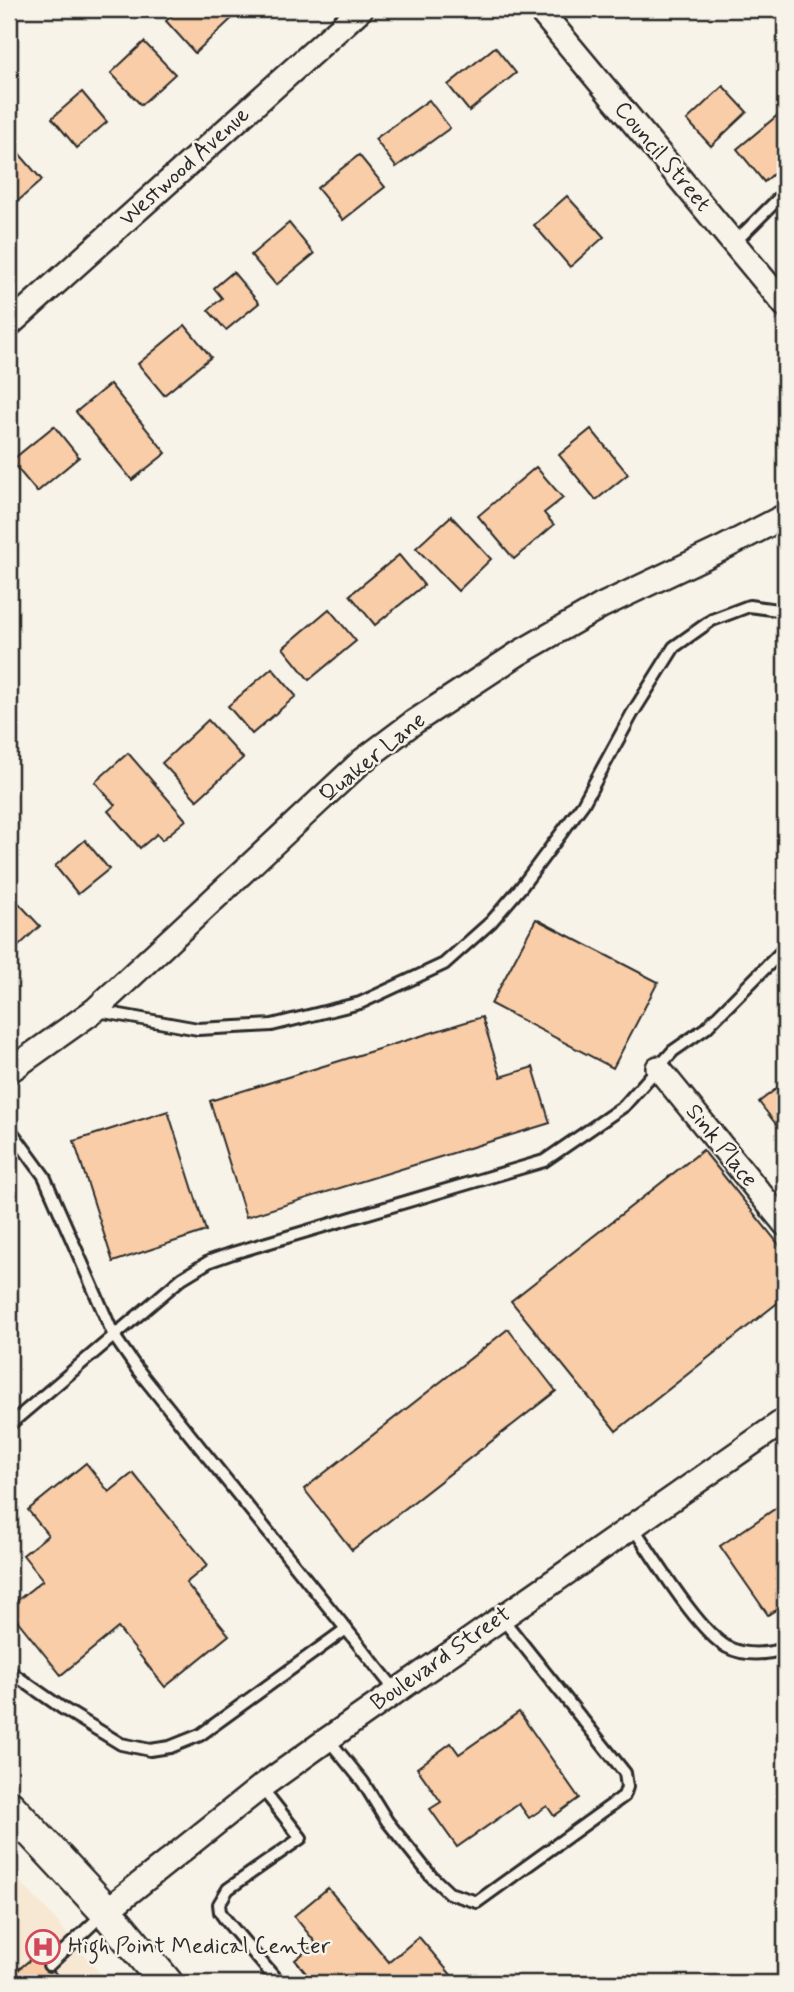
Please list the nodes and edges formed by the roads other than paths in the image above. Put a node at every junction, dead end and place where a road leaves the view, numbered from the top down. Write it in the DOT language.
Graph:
graph roads {
  1 [pos="361,9"];
  2 [pos="539,9"];
  3 [pos="785,192"];
  4 [pos="734,243"];
  5 [pos="785,305"];
  6 [pos="9,325"];
  7 [pos="785,516"];
  8 [pos="785,611"];
  9 [pos="785,948"];
  10 [pos="95,1010"];
  11 [pos="658,1068"];
  12 [pos="9,1071"];
  13 [pos="9,1128"];
  14 [pos="785,1224"];
  15 [pos="114,1336"];
  16 [pos="785,1420"];
  17 [pos="9,1425"];
  18 [pos="632,1526"];
  19 [pos="501,1617"];
  20 [pos="346,1629"];
  21 [pos="785,1648"];
  22 [pos="9,1671"];
  23 [pos="396,1691"];
  24 [pos="328,1739"];
  25 [pos="261,1787"];
  26 [pos="9,1807"];
  27 [pos="106,1911"];
  28 [pos="49,1965"];
  29 [pos="166,1983"];
  30 [pos="279,1983"];
  1 -- 6 [label="street, Westwood Avenue"];
  2 -- 4 [label="street, Council Street"];
  3 -- 4 [label="lane"];
  4 -- 5 [label="street, Council Street"];
  7 -- 10 [label="street, Quaker Lane"];
  8 -- 10 [label="lane"];
  9 -- 11 [label="lane"];
  10 -- 12 [label="street, Quaker Lane"];
  11 -- 14 [label="street, Sink Place"];
  11 -- 15 [label="lane"];
  13 -- 15 [label="lane"];
  15 -- 17 [label="lane"];
  15 -- 20 [label="lane"];
  16 -- 18 [label="street, Boulevard Street"];
  18 -- 19 [label="street, Boulevard Street"];
  18 -- 21 [label="lane"];
  19 -- 23 [label="street, Boulevard Street"];
  19 -- 24 [label="lane"];
  20 -- 22 [label="lane"];
  20 -- 23 [label="lane"];
  23 -- 24 [label="street, Boulevard Street"];
  24 -- 25 [label="street, Boulevard Street"];
  25 -- 27 [label="street, Boulevard Street"];
  25 -- 30 [label="lane"];
  26 -- 27 [label="main road"];
  27 -- 28 [label="lane"];
  27 -- 29 [label="main road"];
}
